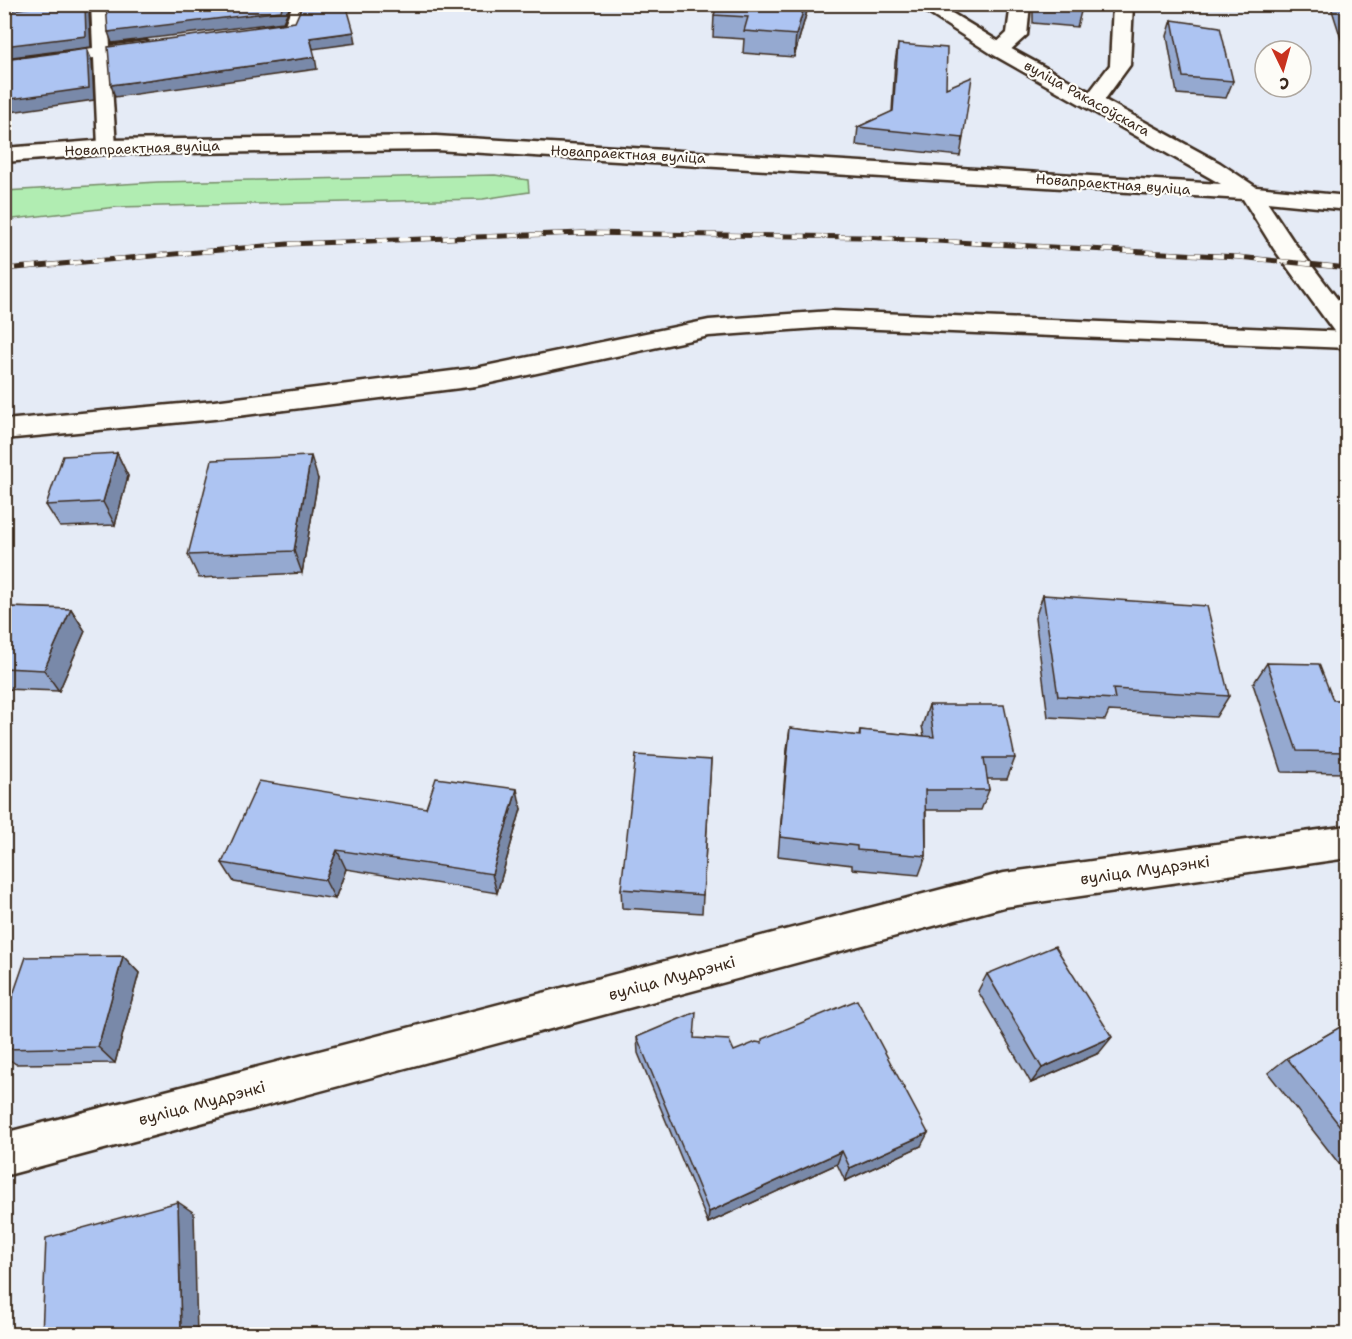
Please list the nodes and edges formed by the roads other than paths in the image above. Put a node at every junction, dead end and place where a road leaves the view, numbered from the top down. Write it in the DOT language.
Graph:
graph roads {
  1 [pos="99,4"];
  2 [pos="301,4"];
  3 [pos="923,4"];
  4 [pos="1021,4"];
  5 [pos="1123,4"];
  6 [pos="243,34"];
  7 [pos="160,45"];
  8 [pos="999,50"];
  9 [pos="100,52"];
  10 [pos="4,66"];
  11 [pos="1093,102"];
  12 [pos="107,147"];
  13 [pos="4,155"];
  14 [pos="1250,193"];
  15 [pos="1347,203"];
  16 [pos="1347,332"];
  17 [pos="1347,340"];
  18 [pos="4,430"];
  19 [pos="1347,842"];
  20 [pos="4,1155"];
  1 -- 9 [label="lane"];
  2 -- 6 [label="lane"];
  3 -- 8 [label="street, вуліца Ракасоўскага"];
  4 -- 8 [label="street"];
  5 -- 11 [label="street"];
  7 -- 9 [label="lane"];
  8 -- 11 [label="street, вуліца Ракасоўскага"];
  9 -- 10 [label="lane"];
  9 -- 12 [label="lane"];
  11 -- 14 [label="street, вуліца Ракасоўскага"];
  12 -- 13 [label="street, Новапраектная вуліца"];
  12 -- 14 [label="street, Новапраектная вуліца"];
  14 -- 15 [label="street, Новапраектная вуліца"];
  14 -- 16 [label="street"];
  17 -- 18 [label="street"];
  19 -- 20 [label="street, вуліца Мудрэнкі"];
}
